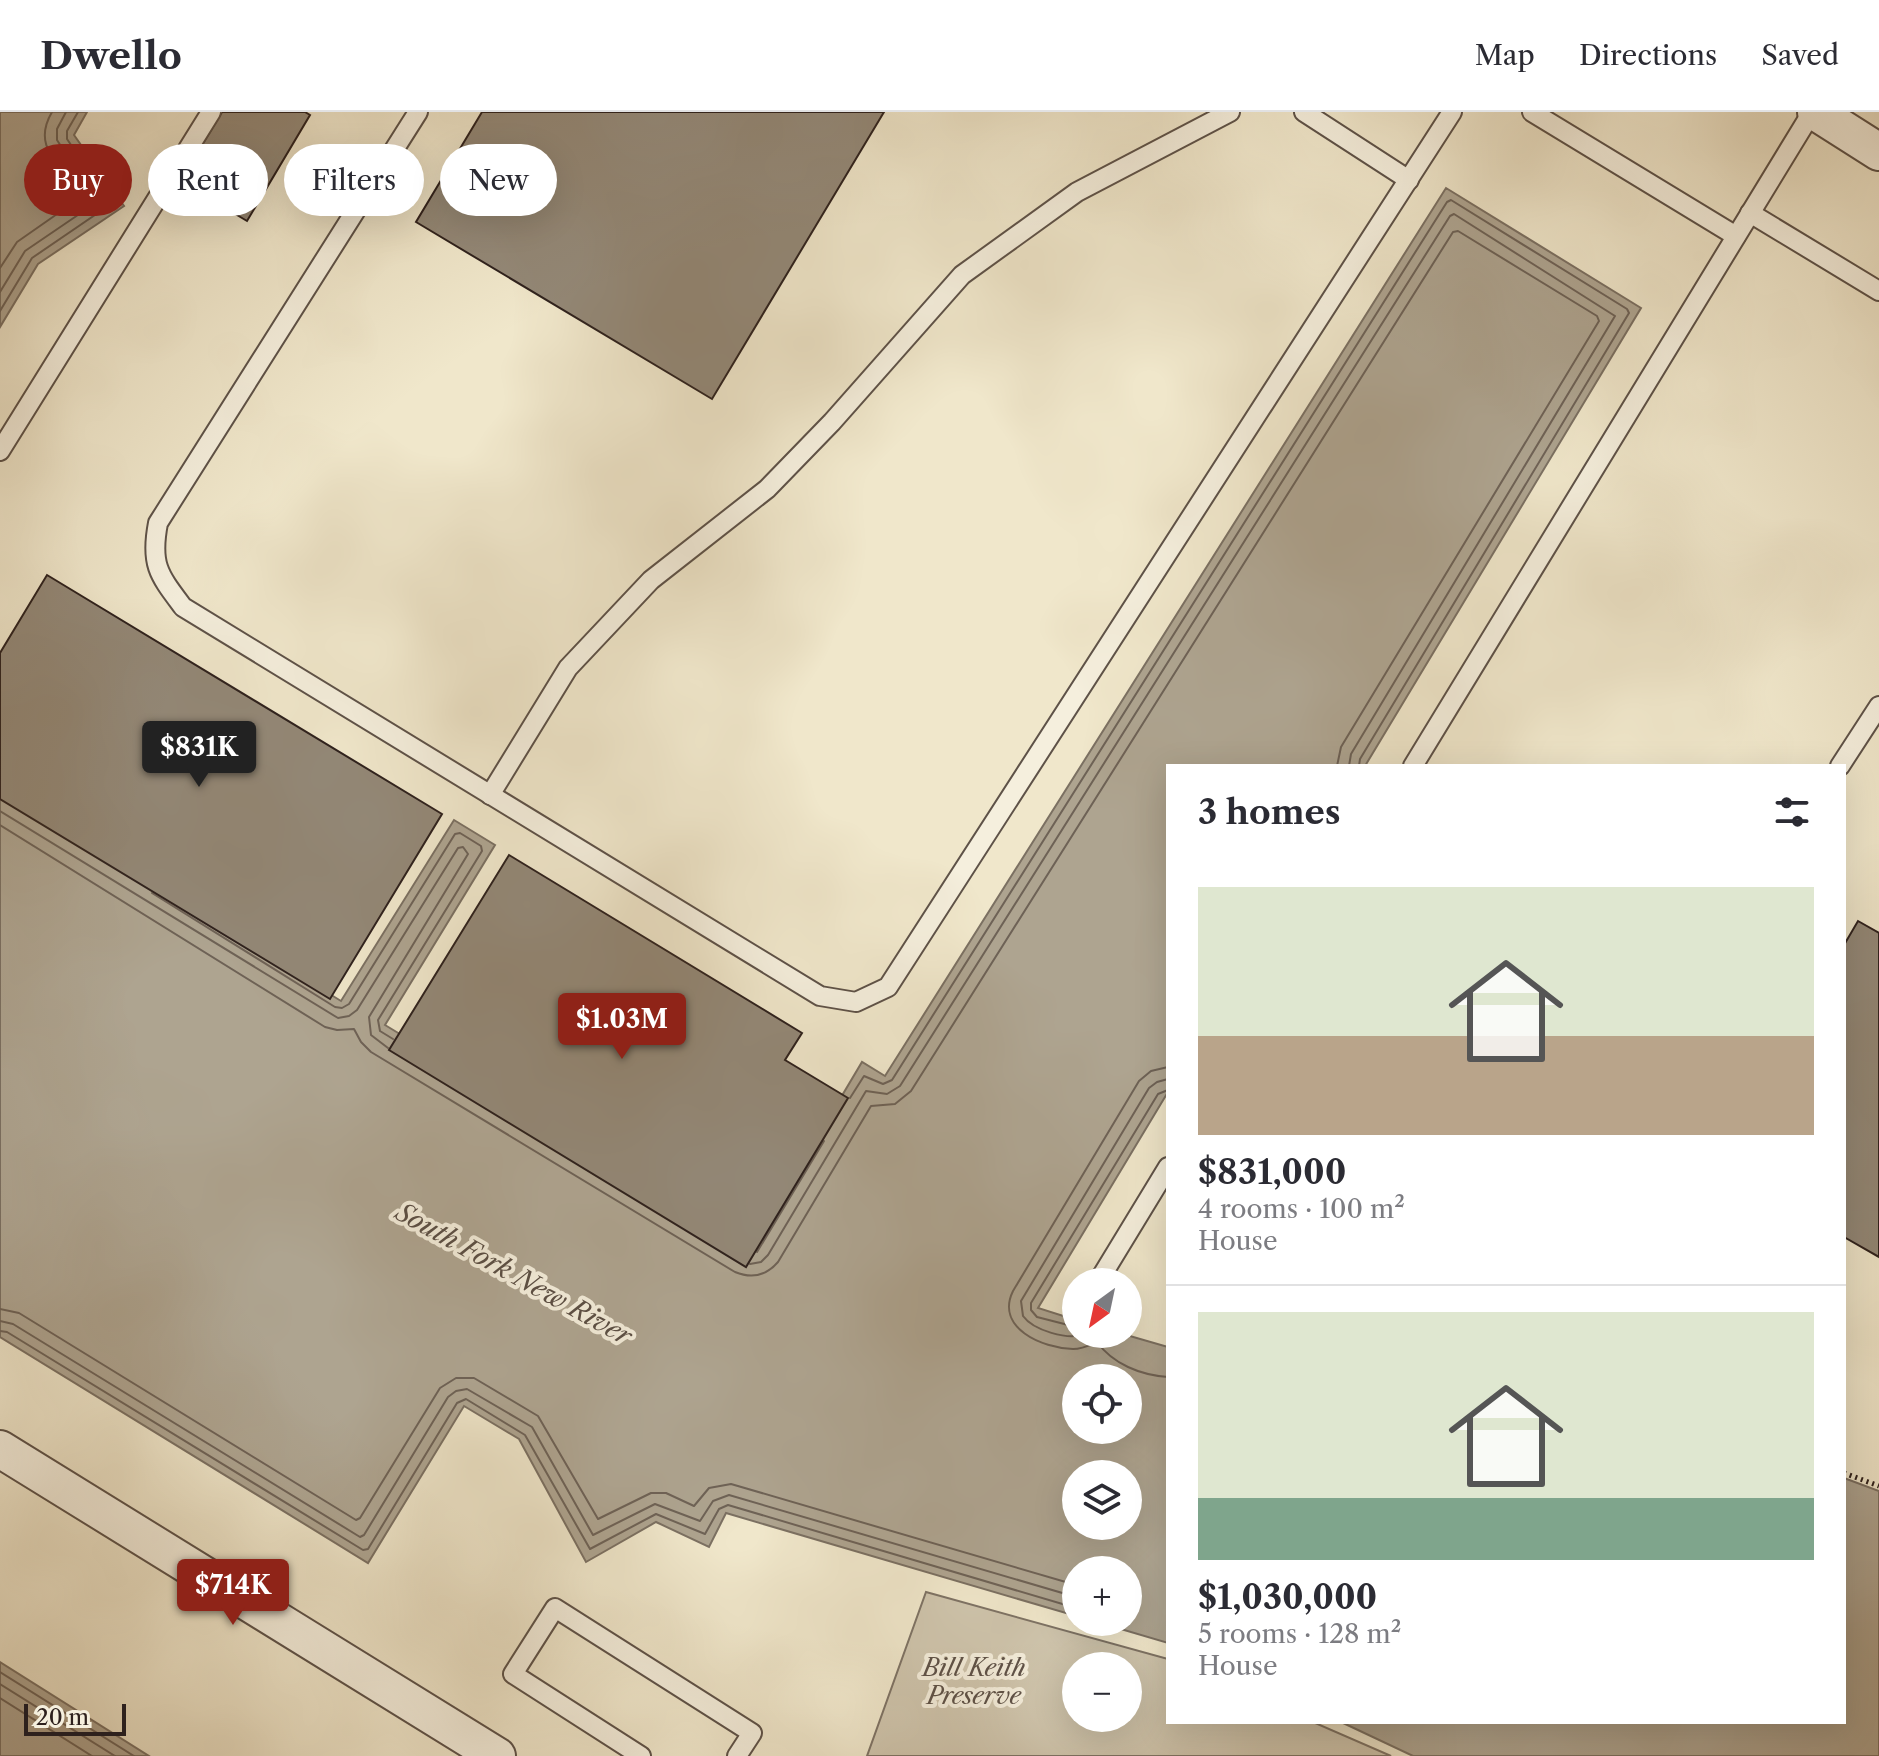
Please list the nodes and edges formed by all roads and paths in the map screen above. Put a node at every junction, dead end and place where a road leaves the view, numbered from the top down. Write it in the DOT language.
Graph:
graph roads {
  1 [pos="211,112"];
  2 [pos="418,112"];
  3 [pos="1230,112"];
  4 [pos="1304,112"];
  5 [pos="1452,112"];
  6 [pos="1532,112"];
  7 [pos="1814,112"];
  8 [pos="1879,152"];
  9 [pos="1409,180"];
  10 [pos="1750,213"];
  11 [pos="1736,236"];
  12 [pos="1879,291"];
  13 [pos="0,451"];
  14 [pos="1879,706"];
  15 [pos="1414,764"];
  16 [pos="1841,764"];
  17 [pos="490,795"];
  18 [pos="1166,1170"];
  19 [pos="1107,1268"];
  20 [pos="0,1449"];
  21 [pos="1846,1474"];
  22 [pos="1879,1486"];
  23 [pos="497,1756"];
  24 [pos="641,1756"];
  25 [pos="737,1756"];
  1 -- 13 [label="lane"];
  2 -- 17 [label="lane"];
  3 -- 17 [label="lane"];
  4 -- 9 [label="lane"];
  5 -- 9 [label="lane"];
  6 -- 11 [label="lane"];
  7 -- 8 [label="street"];
  7 -- 10 [label="lane"];
  9 -- 17 [label="lane"];
  10 -- 11 [label="lane"];
  10 -- 12 [label="lane"];
  11 -- 15 [label="lane"];
  14 -- 16 [label="lane"];
  18 -- 19 [label="lane"];
  20 -- 23 [label="street"];
  21 -- 22 [label="path"];
  24 -- 25 [label="lane"];
}
